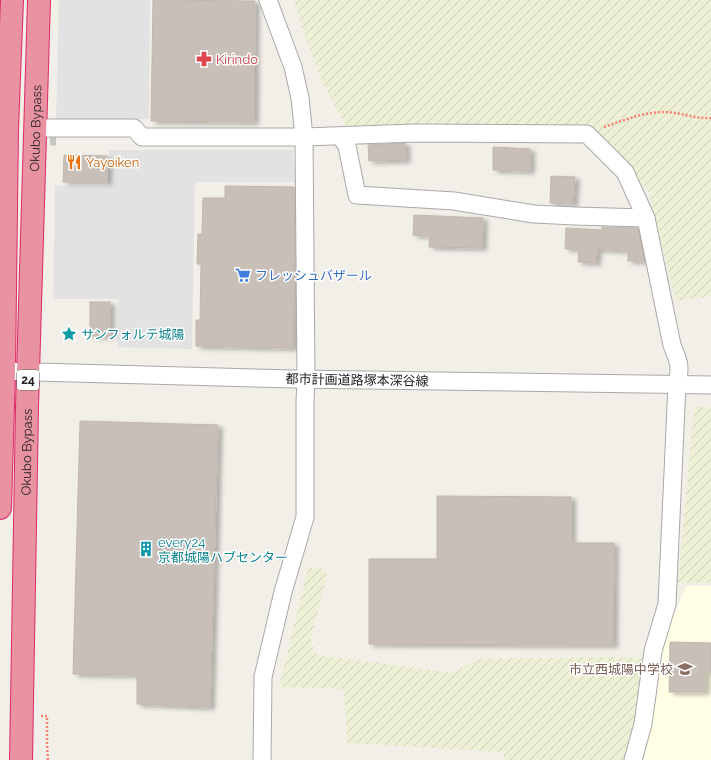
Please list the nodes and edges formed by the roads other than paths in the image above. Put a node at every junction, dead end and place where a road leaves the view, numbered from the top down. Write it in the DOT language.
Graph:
graph roads {
  1 [pos="12,0"];
  2 [pos="39,0"];
  3 [pos="268,0"];
  4 [pos="36,128"];
  5 [pos="3,129"];
  6 [pos="340,136"];
  7 [pos="56,137"];
  8 [pos="142,137"];
  9 [pos="304,137"];
  10 [pos="646,218"];
  11 [pos="2,372"];
  12 [pos="29,372"];
  13 [pos="306,379"];
  14 [pos="677,385"];
  15 [pos="711,385"];
  16 [pos="1,460"];
  17 [pos="0,508"];
  18 [pos="22,756"];
  19 [pos="262,760"];
  20 [pos="633,760"];
  1 -- 5 [label="highway, Okubo Bypass / 24"];
  2 -- 4 [label="highway, Okubo Bypass / 24"];
  3 -- 9 [label="street"];
  4 -- 8 [label="street"];
  4 -- 12 [label="highway, Okubo Bypass / 24"];
  5 -- 11 [label="highway, Okubo Bypass / 24"];
  6 -- 9 [label="street"];
  6 -- 10 [label="street"];
  6 -- 10 [label="street"];
  7 -- 8 [label="street"];
  8 -- 9 [label="street"];
  9 -- 13 [label="street"];
  10 -- 14 [label="street"];
  11 -- 12 [label="street, 都市計画道路塚本深谷線"];
  11 -- 16 [label="highway, Okubo Bypass / 24"];
  12 -- 13 [label="street, 都市計画道路塚本深谷線"];
  12 -- 18 [label="highway, Okubo Bypass / 24"];
  13 -- 14 [label="street, 都市計画道路塚本深谷線"];
  13 -- 19 [label="street"];
  14 -- 15 [label="street, 都市計画道路塚本深谷線"];
  14 -- 20 [label="street"];
  16 -- 17 [label="highway, Okubo Bypass / 24"];
}
